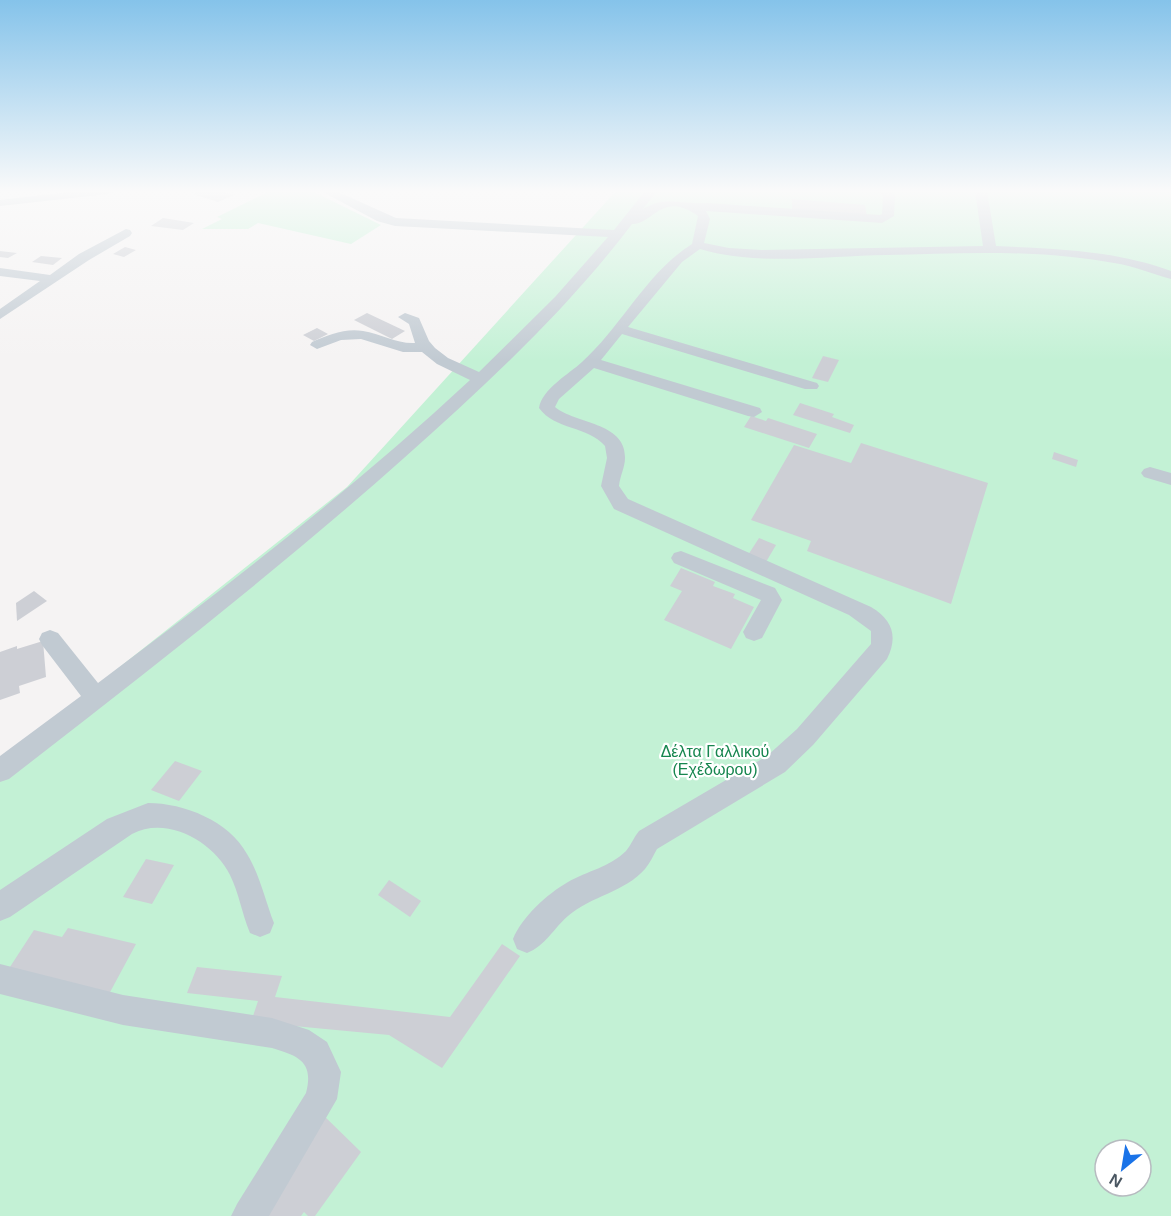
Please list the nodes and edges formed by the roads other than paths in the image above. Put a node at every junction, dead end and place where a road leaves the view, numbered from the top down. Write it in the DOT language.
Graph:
graph roads {
  1 [pos="100,248"];
  2 [pos="606,248"];
  3 [pos="694,248"];
  4 [pos="709,248"];
  5 [pos="990,250"];
  6 [pos="0,272"];
  7 [pos="1171,275"];
  8 [pos="52,279"];
  9 [pos="0,315"];
  10 [pos="405,317"];
  11 [pos="621,329"];
  12 [pos="317,345"];
  13 [pos="425,347"];
  14 [pos="591,362"];
  15 [pos="481,379"];
  16 [pos="811,386"];
  17 [pos="754,412"];
  18 [pos="1150,473"];
  19 [pos="1171,480"];
  20 [pos="735,554"];
  21 [pos="681,558"];
  22 [pos="722,574"];
  23 [pos="754,632"];
  24 [pos="50,639"];
  25 [pos="96,698"];
  26 [pos="0,771"];
  27 [pos="0,907"];
  28 [pos="260,923"];
  29 [pos="527,939"];
  30 [pos="0,979"];
  31 [pos="249,1216"];
  1 -- 8 [label="street"];
  2 -- 15 [label="street"];
  3 -- 11 [label="street"];
  4 -- 5 [label="street"];
  5 -- 7 [label="street"];
  6 -- 8 [label="street"];
  8 -- 9 [label="street"];
  10 -- 13 [label="street"];
  11 -- 14 [label="street"];
  11 -- 16 [label="street"];
  12 -- 13 [label="street"];
  13 -- 15 [label="street"];
  14 -- 17 [label="street"];
  14 -- 20 [label="street"];
  15 -- 25 [label="street"];
  18 -- 19 [label="street"];
  20 -- 22 [label="street"];
  20 -- 29 [label="street"];
  21 -- 22 [label="street"];
  22 -- 23 [label="street"];
  24 -- 25 [label="street"];
  25 -- 26 [label="street"];
  27 -- 28 [label="street"];
  30 -- 31 [label="street"];
}
